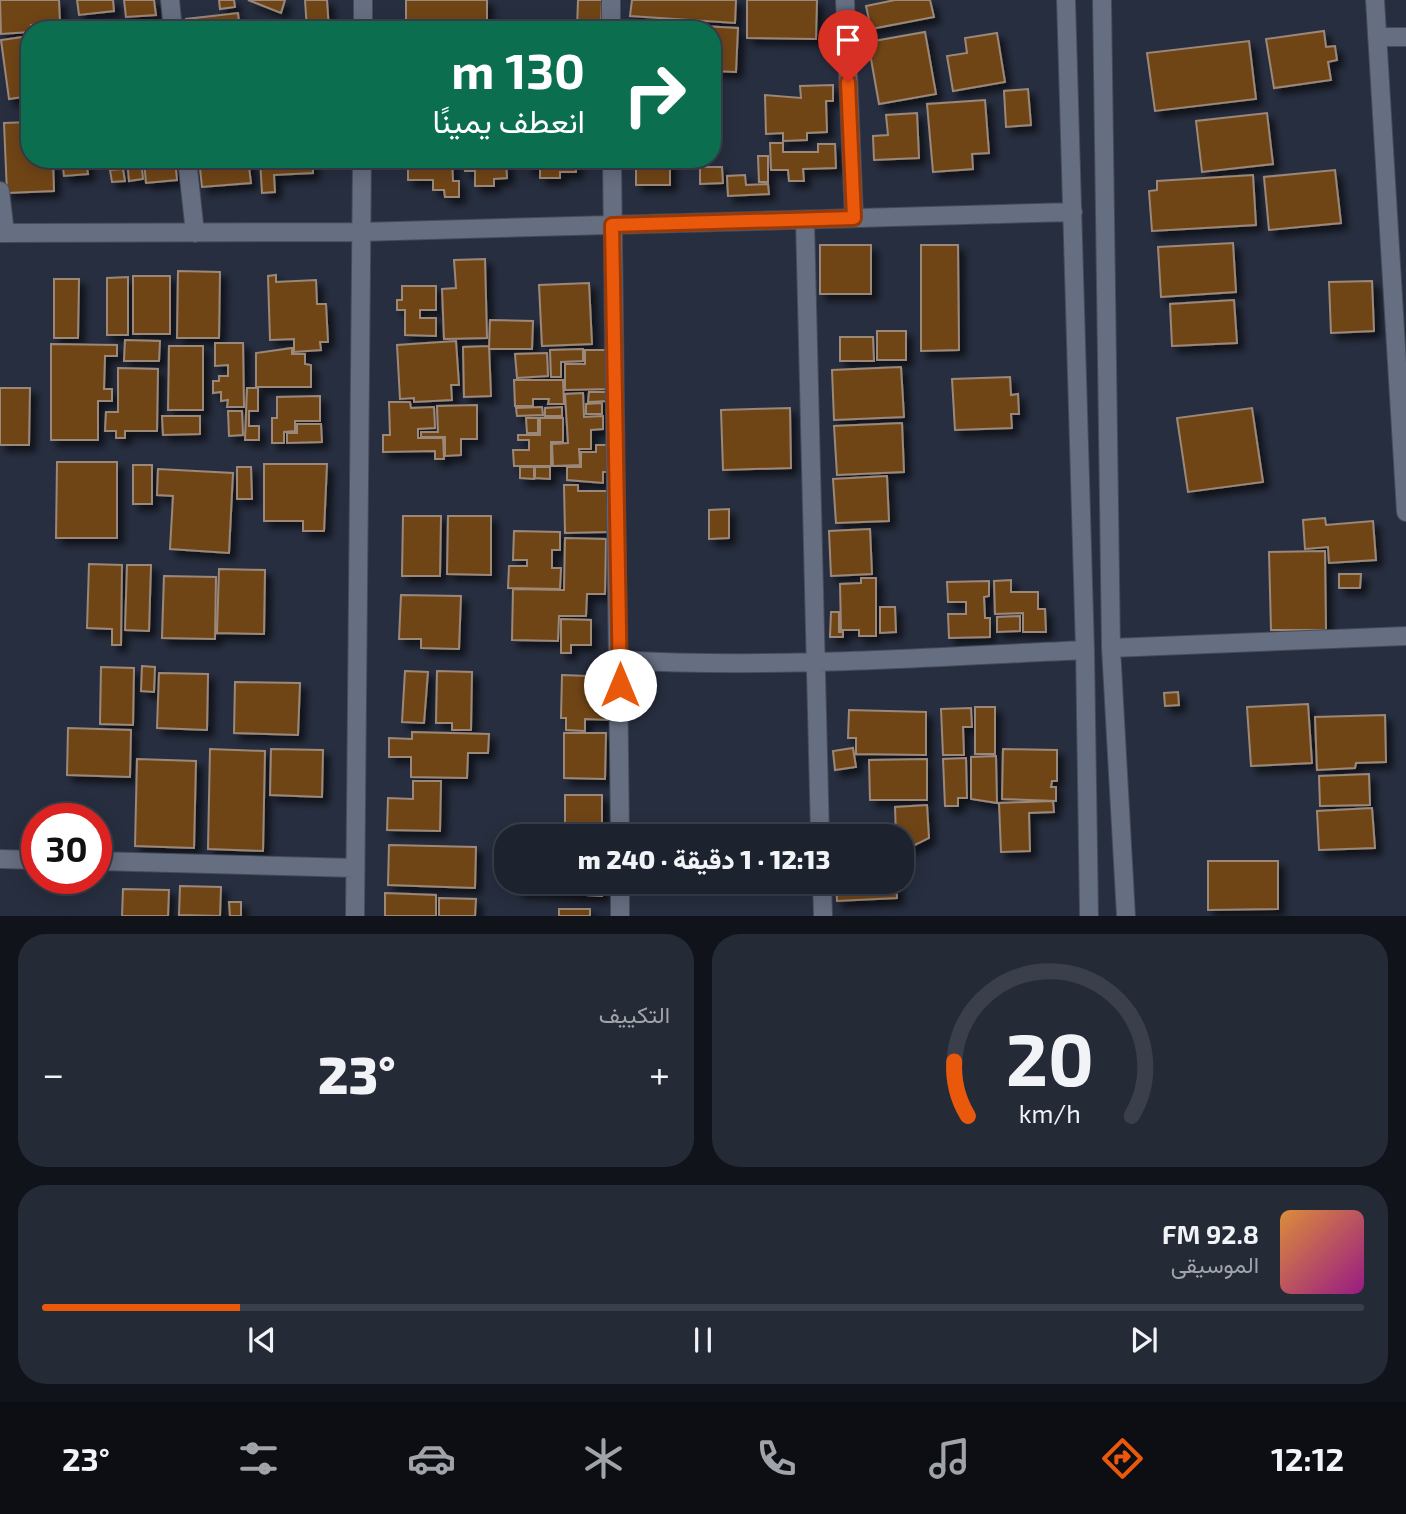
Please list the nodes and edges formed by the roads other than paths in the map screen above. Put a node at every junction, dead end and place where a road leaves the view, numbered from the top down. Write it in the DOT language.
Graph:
graph roads {
  1 [pos="170,0"];
  2 [pos="363,0"];
  3 [pos="611,0"];
  4 [pos="845,0"];
  5 [pos="1066,0"];
  6 [pos="1102,0"];
  7 [pos="1375,0"];
  8 [pos="172,21"];
  9 [pos="363,21"];
  10 [pos="611,21"];
  11 [pos="1377,37"];
  12 [pos="1406,37"];
  13 [pos="188,168"];
  14 [pos="362,168"];
  15 [pos="612,168"];
  16 [pos="0,191"];
  17 [pos="1073,212"];
  18 [pos="854,218"];
  19 [pos="805,221"];
  20 [pos="612,225"];
  21 [pos="361,232"];
  22 [pos="2,233"];
  23 [pos="195,233"];
  24 [pos="1406,512"];
  25 [pos="1406,636"];
  26 [pos="1111,648"];
  27 [pos="1085,650"];
  28 [pos="620,660"];
  29 [pos="814,661"];
  30 [pos="620,824"];
  31 [pos="820,824"];
  32 [pos="0,859"];
  33 [pos="21,860"];
  34 [pos="112,861"];
  35 [pos="354,868"];
  36 [pos="620,894"];
  37 [pos="823,894"];
  38 [pos="355,915"];
  39 [pos="620,915"];
  40 [pos="824,915"];
  41 [pos="1088,915"];
  42 [pos="1126,915"];
  1 -- 8 [label="street"];
  2 -- 9 [label="street"];
  3 -- 10 [label="street"];
  4 -- 18 [label="street"];
  5 -- 17 [label="street"];
  6 -- 26 [label="street"];
  7 -- 11 [label="street"];
  11 -- 12 [label="street"];
  11 -- 24 [label="street"];
  13 -- 23 [label="street"];
  14 -- 21 [label="street"];
  15 -- 20 [label="street"];
  16 -- 22 [label="street"];
  17 -- 18 [label="street"];
  17 -- 27 [label="street"];
  18 -- 19 [label="street"];
  19 -- 20 [label="street"];
  19 -- 29 [label="street"];
  20 -- 21 [label="street"];
  20 -- 28 [label="street"];
  21 -- 23 [label="street"];
  21 -- 35 [label="street"];
  22 -- 23 [label="street"];
  25 -- 26 [label="street"];
  26 -- 42 [label="street"];
  27 -- 29 [label="street"];
  27 -- 41 [label="street"];
  28 -- 29 [label="street"];
  28 -- 30 [label="street"];
  29 -- 31 [label="street"];
  32 -- 33 [label="street"];
  34 -- 35 [label="street"];
  35 -- 38 [label="street"];
  36 -- 39 [label="street"];
  37 -- 40 [label="street"];
}
